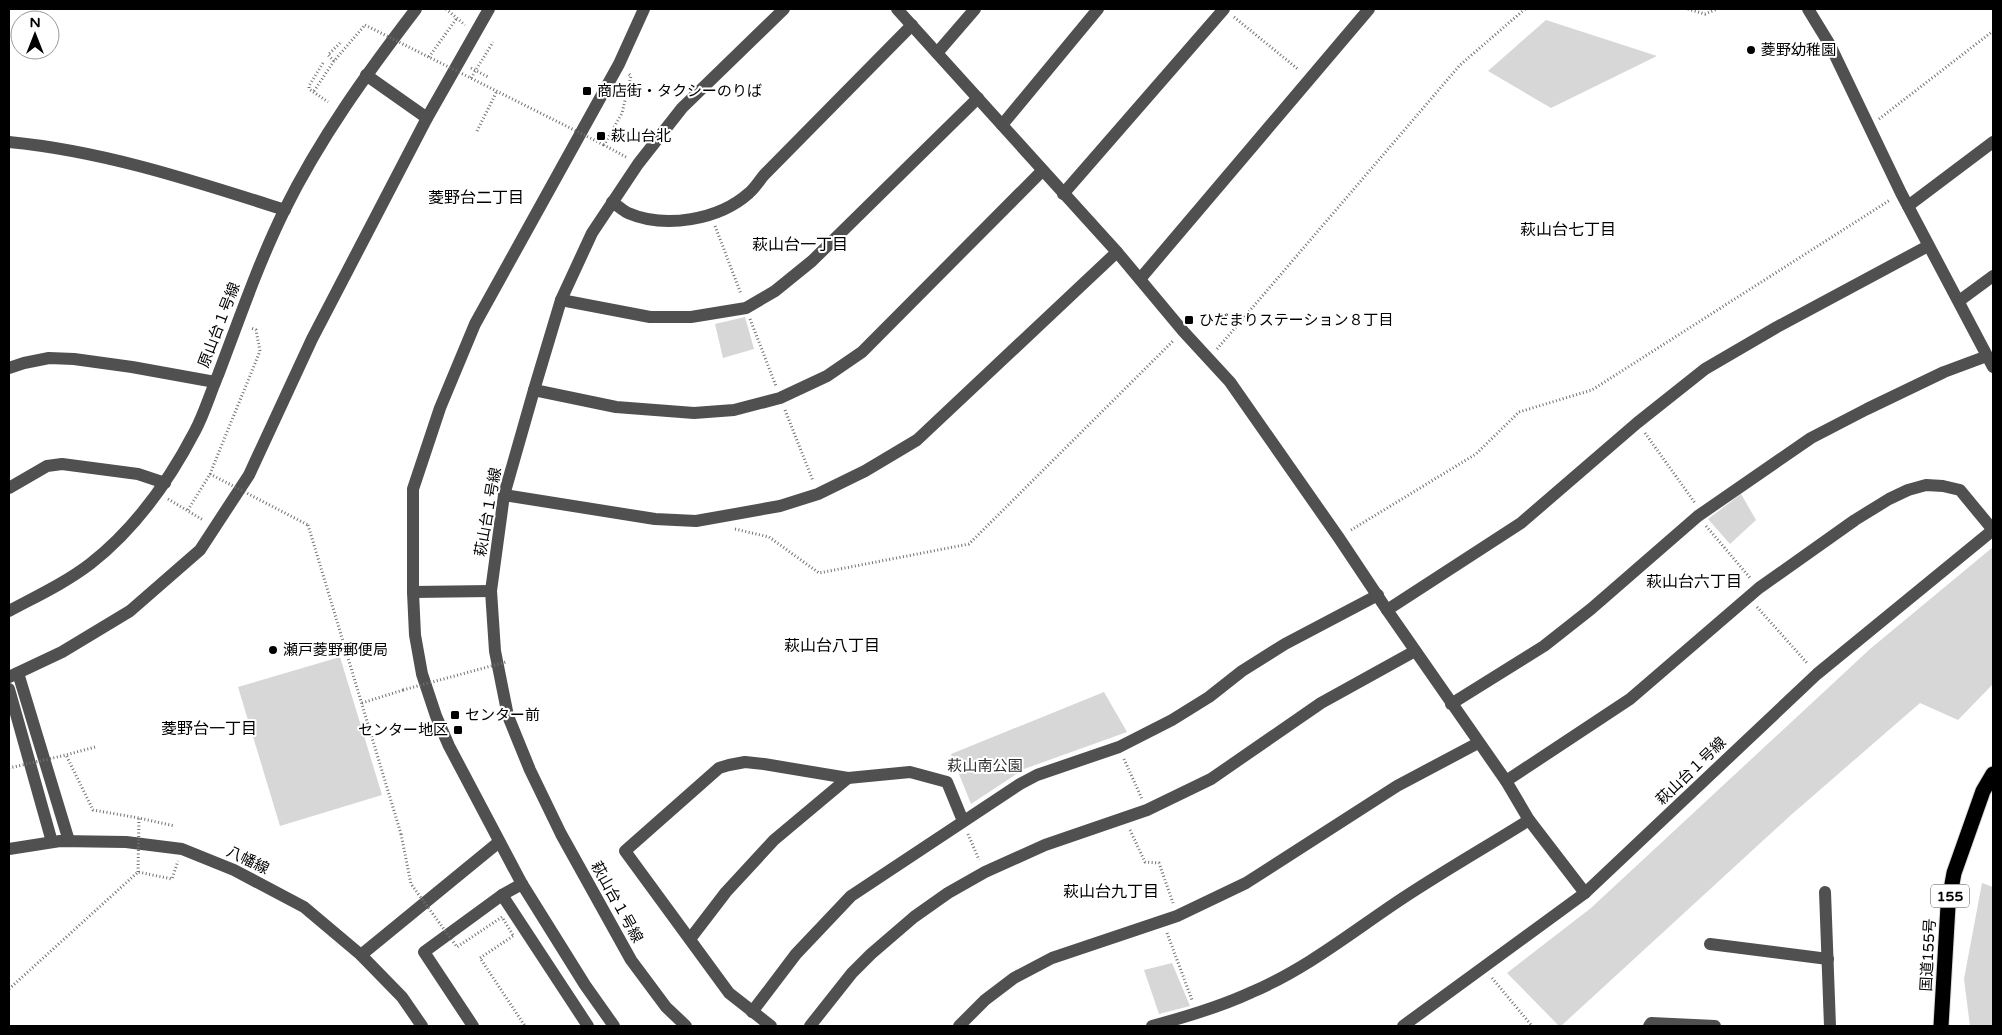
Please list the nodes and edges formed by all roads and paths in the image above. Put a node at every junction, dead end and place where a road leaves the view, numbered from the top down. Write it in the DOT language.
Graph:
graph roads {
  1 [pos="416,9"];
  2 [pos="446,9"];
  3 [pos="489,9"];
  4 [pos="644,9"];
  5 [pos="784,9"];
  6 [pos="897,9"];
  7 [pos="975,9"];
  8 [pos="1098,9"];
  9 [pos="1369,9"];
  10 [pos="1525,9"];
  11 [pos="1688,9"];
  12 [pos="1717,9"];
  13 [pos="1808,9"];
  14 [pos="1228,12"];
  15 [pos="457,18"];
  16 [pos="912,25"];
  17 [pos="1993,31"];
  18 [pos="474,33"];
  19 [pos="493,42"];
  20 [pos="340,43"];
  21 [pos="937,53"];
  22 [pos="430,57"];
  23 [pos="334,61"];
  24 [pos="323,63"];
  25 [pos="619,64"];
  26 [pos="471,68"];
  27 [pos="366,75"];
  28 [pos="488,77"];
  29 [pos="470,78"];
  30 [pos="1309,78"];
  31 [pos="314,91"];
  32 [pos="497,91"];
  33 [pos="978,98"];
  34 [pos="328,102"];
  35 [pos="427,118"];
  36 [pos="1002,125"];
  37 [pos="1869,127"];
  38 [pos="476,131"];
  39 [pos="9,142"];
  40 [pos="1993,142"];
  41 [pos="604,145"];
  42 [pos="624,156"];
  43 [pos="1042,171"];
  44 [pos="1901,193"];
  45 [pos="1063,194"];
  46 [pos="612,202"];
  47 [pos="1908,206"];
  48 [pos="285,210"];
  49 [pos="711,216"];
  50 [pos="1928,246"];
  51 [pos="1117,252"];
  52 [pos="1993,276"];
  53 [pos="1140,279"];
  54 [pos="561,300"];
  55 [pos="1959,301"];
  56 [pos="746,308"];
  57 [pos="239,322"];
  58 [pos="1183,331"];
  59 [pos="1987,356"];
  60 [pos="1208,359"];
  61 [pos="9,368"];
  62 [pos="1993,368"];
  63 [pos="215,382"];
  64 [pos="534,390"];
  65 [pos="780,398"];
  66 [pos="1638,423"];
  67 [pos="210,474"];
  68 [pos="165,483"];
  69 [pos="9,488"];
  70 [pos="158,494"];
  71 [pos="818,494"];
  72 [pos="504,495"];
  73 [pos="188,510"];
  74 [pos="1700,515"];
  75 [pos="214,528"];
  76 [pos="732,529"];
  77 [pos="1993,530"];
  78 [pos="1339,538"];
  79 [pos="1759,588"];
  80 [pos="491,591"];
  81 [pos="412,592"];
  82 [pos="1378,595"];
  83 [pos="1748,598"];
  84 [pos="1387,610"];
  85 [pos="9,611"];
  86 [pos="1416,651"];
  87 [pos="506,662"];
  88 [pos="1817,674"];
  89 [pos="13,675"];
  90 [pos="9,690"];
  91 [pos="362,703"];
  92 [pos="1451,704"];
  93 [pos="1478,743"];
  94 [pos="95,747"];
  95 [pos="1119,747"];
  96 [pos="66,755"];
  97 [pos="9,768"];
  98 [pos="1993,774"];
  99 [pos="848,778"];
  100 [pos="1506,781"];
  101 [pos="1147,810"];
  102 [pos="139,818"];
  103 [pos="1124,818"];
  104 [pos="1529,820"];
  105 [pos="963,822"];
  106 [pos="175,826"];
  107 [pos="69,841"];
  108 [pos="52,842"];
  109 [pos="499,842"];
  110 [pos="9,849"];
  111 [pos="182,850"];
  112 [pos="138,872"];
  113 [pos="985,872"];
  114 [pos="522,884"];
  115 [pos="1825,892"];
  116 [pos="1585,893"];
  117 [pos="502,895"];
  118 [pos="1177,916"];
  119 [pos="1162,921"];
  120 [pos="690,939"];
  121 [pos="1710,944"];
  122 [pos="360,955"];
  123 [pos="1828,959"];
  124 [pos="1484,968"];
  125 [pos="9,989"];
  126 [pos="752,1012"];
  127 [pos="1197,1013"];
  128 [pos="422,1026"];
  129 [pos="473,1026"];
  130 [pos="525,1026"];
  131 [pos="588,1026"];
  132 [pos="614,1026"];
  133 [pos="686,1026"];
  134 [pos="771,1026"];
  135 [pos="810,1026"];
  136 [pos="959,1026"];
  137 [pos="1152,1026"];
  138 [pos="1404,1026"];
  139 [pos="1532,1026"];
  140 [pos="1649,1026"];
  141 [pos="1714,1026"];
  142 [pos="1830,1026"];
  143 [pos="1941,1026"];
  1 -- 27 [label="street, 原山台１号線"];
  2 -- 15 [label="path"];
  3 -- 18 [label="street"];
  4 -- 25 [label="street"];
  5 -- 46 [label="street, 萩山台１号線"];
  6 -- 16 [label="street"];
  7 -- 21 [label="street"];
  8 -- 36 [label="street"];
  9 -- 30 [label="street"];
  10 -- 60 [label="path"];
  11 -- 12 [label="path"];
  13 -- 37 [label="street"];
  14 -- 30 [label="path"];
  14 -- 45 [label="street"];
  15 -- 18 [label="path"];
  15 -- 22 [label="path"];
  16 -- 21 [label="street"];
  16 -- 49 [label="street"];
  17 -- 37 [label="path"];
  18 -- 35 [label="street"];
  19 -- 29 [label="path, bridge"];
  20 -- 23 [label="path"];
  21 -- 33 [label="street"];
  22 -- 23 [label="path, bridge"];
  22 -- 29 [label="path, bridge"];
  23 -- 31 [label="path"];
  24 -- 31 [label="path"];
  25 -- 41 [label="path"];
  25 -- 81 [label="street"];
  26 -- 28 [label="path"];
  27 -- 35 [label="street"];
  27 -- 48 [label="street, 原山台１号線"];
  29 -- 32 [label="path, bridge"];
  30 -- 53 [label="street"];
  31 -- 34 [label="path"];
  32 -- 38 [label="path"];
  32 -- 41 [label="path, bridge"];
  33 -- 36 [label="street"];
  33 -- 56 [label="street"];
  35 -- 75 [label="street"];
  36 -- 43 [label="street"];
  37 -- 44 [label="street"];
  39 -- 48 [label="street"];
  40 -- 47 [label="street"];
  41 -- 42 [label="path"];
  43 -- 45 [label="street"];
  43 -- 65 [label="street"];
  44 -- 47 [label="street"];
  44 -- 78 [label="path"];
  45 -- 51 [label="street"];
  46 -- 49 [label="street"];
  46 -- 54 [label="street, 萩山台１号線"];
  47 -- 50 [label="street"];
  48 -- 57 [label="street, 原山台１号線"];
  49 -- 56 [label="path"];
  50 -- 55 [label="street"];
  50 -- 66 [label="street"];
  51 -- 53 [label="street"];
  51 -- 71 [label="street"];
  52 -- 55 [label="street"];
  53 -- 58 [label="street"];
  54 -- 56 [label="street"];
  54 -- 64 [label="street, 萩山台１号線"];
  55 -- 59 [label="street"];
  56 -- 65 [label="path"];
  57 -- 63 [label="street, 原山台１号線"];
  57 -- 67 [label="path"];
  58 -- 60 [label="street"];
  58 -- 76 [label="path"];
  59 -- 62 [label="street"];
  59 -- 74 [label="street"];
  60 -- 78 [label="street"];
  61 -- 63 [label="street"];
  63 -- 68 [label="street, 原山台１号線"];
  64 -- 65 [label="street"];
  64 -- 72 [label="street, 萩山台１号線"];
  65 -- 71 [label="path"];
  66 -- 74 [label="path"];
  66 -- 84 [label="street"];
  67 -- 73 [label="path"];
  67 -- 91 [label="path, bridge"];
  68 -- 69 [label="street"];
  68 -- 70 [label="street, 原山台１号線"];
  70 -- 73 [label="path"];
  70 -- 85 [label="street, 原山台１号線"];
  71 -- 72 [label="street"];
  72 -- 80 [label="street, 萩山台１号線"];
  73 -- 75 [label="path"];
  74 -- 79 [label="path"];
  74 -- 92 [label="street"];
  75 -- 89 [label="street"];
  77 -- 79 [label="street"];
  77 -- 88 [label="street, 萩山台１号線"];
  78 -- 82 [label="street"];
  79 -- 83 [label="street"];
  80 -- 81 [label="street"];
  80 -- 133 [label="street, 萩山台１号線"];
  81 -- 109 [label="street"];
  82 -- 84 [label="street"];
  82 -- 95 [label="street"];
  83 -- 88 [label="path"];
  83 -- 100 [label="street"];
  84 -- 86 [label="street"];
  86 -- 92 [label="street"];
  86 -- 101 [label="street"];
  87 -- 91 [label="path, bridge"];
  88 -- 116 [label="street, 萩山台１号線"];
  89 -- 107 [label="street"];
  90 -- 108 [label="street"];
  91 -- 130 [label="path, bridge"];
  92 -- 93 [label="street"];
  93 -- 100 [label="street"];
  93 -- 118 [label="street"];
  94 -- 96 [label="path"];
  95 -- 101 [label="path"];
  95 -- 105 [label="street"];
  96 -- 97 [label="path, bridge"];
  96 -- 102 [label="path"];
  98 -- 143 [label="highway, 国道155号 / 155"];
  99 -- 105 [label="street"];
  99 -- 120 [label="street"];
  99 -- 120 [label="street"];
  100 -- 104 [label="street"];
  101 -- 103 [label="street"];
  102 -- 106 [label="path"];
  102 -- 112 [label="path, bridge"];
  103 -- 113 [label="street"];
  103 -- 118 [label="path"];
  104 -- 116 [label="street"];
  104 -- 127 [label="street"];
  105 -- 113 [label="path"];
  105 -- 126 [label="street"];
  107 -- 108 [label="street, 八幡線"];
  107 -- 111 [label="street, 八幡線"];
  108 -- 110 [label="street, 八幡線"];
  109 -- 114 [label="street"];
  109 -- 122 [label="street"];
  111 -- 112 [label="path"];
  111 -- 122 [label="street, 八幡線"];
  112 -- 125 [label="path"];
  113 -- 135 [label="street"];
  114 -- 117 [label="street"];
  114 -- 132 [label="street"];
  115 -- 123 [label="street"];
  116 -- 124 [label="street, 萩山台１号線"];
  117 -- 129 [label="street"];
  117 -- 131 [label="street"];
  118 -- 119 [label="street"];
  119 -- 127 [label="path"];
  119 -- 136 [label="street"];
  120 -- 126 [label="street"];
  121 -- 123 [label="street"];
  122 -- 128 [label="street, 八幡線"];
  123 -- 142 [label="street"];
  124 -- 138 [label="street, 萩山台１号線"];
  124 -- 139 [label="path"];
  126 -- 134 [label="street"];
  127 -- 137 [label="street"];
  140 -- 141 [label="street"];
}
